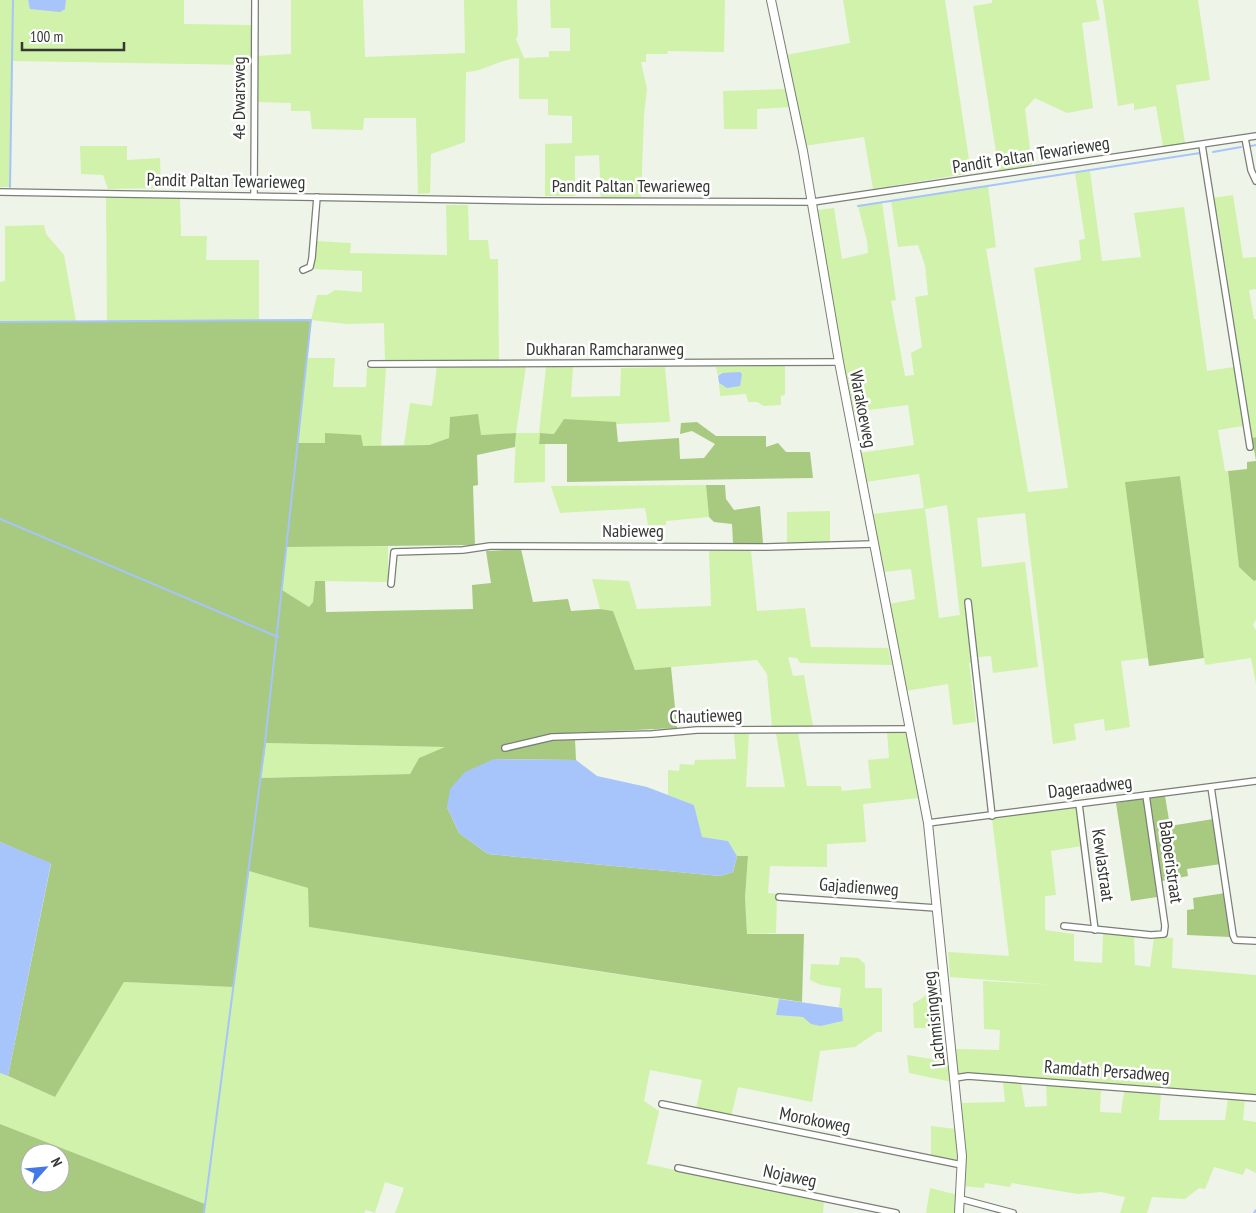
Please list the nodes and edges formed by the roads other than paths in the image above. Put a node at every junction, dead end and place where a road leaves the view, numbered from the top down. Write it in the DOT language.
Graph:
graph roads {
  1 [pos="255,0"];
  2 [pos="772,0"];
  3 [pos="1256,136"];
  4 [pos="1245,138"];
  5 [pos="1202,145"];
  6 [pos="1256,182"];
  7 [pos="0,192"];
  8 [pos="254,196"];
  9 [pos="317,197"];
  10 [pos="813,202"];
  11 [pos="303,270"];
  12 [pos="839,362"];
  13 [pos="371,364"];
  14 [pos="1250,447"];
  15 [pos="874,544"];
  16 [pos="391,584"];
  17 [pos="968,602"];
  18 [pos="910,729"];
  19 [pos="505,748"];
  20 [pos="1256,781"];
  21 [pos="1211,787"];
  22 [pos="1146,795"];
  23 [pos="1079,804"];
  24 [pos="992,816"];
  25 [pos="928,823"];
  26 [pos="779,897"];
  27 [pos="936,908"];
  28 [pos="1064,926"];
  29 [pos="1096,930"];
  30 [pos="1256,941"];
  31 [pos="955,1078"];
  32 [pos="1256,1098"];
  33 [pos="662,1104"];
  34 [pos="962,1165"];
  35 [pos="678,1168"];
  36 [pos="961,1199"];
  37 [pos="896,1213"];
  38 [pos="959,1213"];
  39 [pos="1013,1213"];
  1 -- 8 [label="street, 4e Dwarsweg"];
  2 -- 10 [label="street, Warakoeweg"];
  3 -- 4 [label="street, Pandit Paltan Tewarieweg"];
  4 -- 5 [label="street, Pandit Paltan Tewarieweg"];
  4 -- 6 [label="street"];
  5 -- 10 [label="street, Pandit Paltan Tewarieweg"];
  5 -- 14 [label="street"];
  7 -- 8 [label="street, Pandit Paltan Tewarieweg"];
  8 -- 9 [label="street, Pandit Paltan Tewarieweg"];
  9 -- 10 [label="street, Pandit Paltan Tewarieweg"];
  9 -- 11 [label="street"];
  10 -- 12 [label="street, Warakoeweg"];
  12 -- 13 [label="street, Dukharan Ramcharanweg"];
  12 -- 15 [label="street, Warakoeweg"];
  15 -- 16 [label="street, Nabieweg"];
  15 -- 18 [label="street, Warakoeweg"];
  17 -- 24 [label="street"];
  18 -- 19 [label="street, Chautieweg"];
  18 -- 25 [label="street, Warakoeweg"];
  20 -- 21 [label="street, Dageraadweg"];
  21 -- 22 [label="street, Dageraadweg"];
  21 -- 30 [label="street"];
  22 -- 23 [label="street, Dageraadweg"];
  22 -- 29 [label="street, Baboeristraat"];
  23 -- 24 [label="street, Dageraadweg"];
  23 -- 29 [label="street, Kewlastraat"];
  24 -- 25 [label="street, Dageraadweg"];
  25 -- 27 [label="street, Lachmisingweg"];
  26 -- 27 [label="street, Gajadienweg"];
  27 -- 31 [label="street, Lachmisingweg"];
  28 -- 29 [label="street"];
  31 -- 32 [label="street, Ramdath Persadweg"];
  31 -- 34 [label="street, Lachmisingweg"];
  33 -- 34 [label="street, Morokoweg"];
  34 -- 36 [label="street, Lachmisingweg"];
  35 -- 37 [label="street, Nojaweg"];
  36 -- 38 [label="street, Lachmisingweg"];
  36 -- 39 [label="street"];
}
